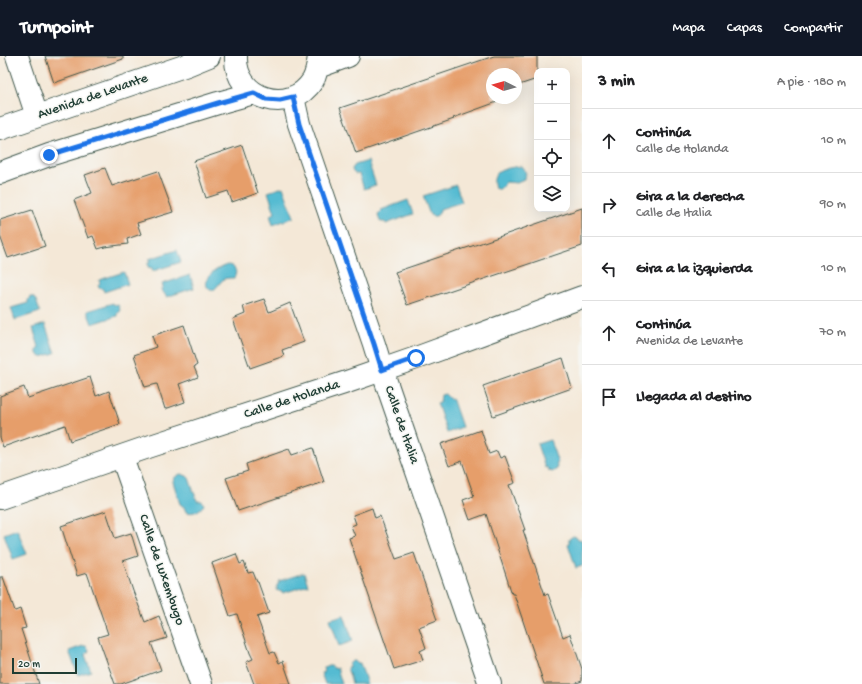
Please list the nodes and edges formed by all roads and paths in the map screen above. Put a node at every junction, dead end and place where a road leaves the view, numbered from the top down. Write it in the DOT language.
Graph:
graph roads {
  1 [pos="17,56"];
  2 [pos="208,56"];
  3 [pos="236,56"];
  4 [pos="348,56"];
  5 [pos="318,61"];
  6 [pos="254,93"];
  7 [pos="293,97"];
  8 [pos="37,116"];
  9 [pos="0,129"];
  10 [pos="0,173"];
  11 [pos="582,296"];
  12 [pos="382,370"];
  13 [pos="122,457"];
  14 [pos="0,498"];
  15 [pos="201,684"];
  16 [pos="490,684"];
  1 -- 8 [label="street"];
  2 -- 8 [label="street, Avenida de Levante"];
  3 -- 6 [label="street"];
  4 -- 5 [label="street"];
  5 -- 7 [label="street"];
  6 -- 7 [label="street"];
  6 -- 10 [label="street"];
  7 -- 12 [label="street, Calle de Italia"];
  8 -- 9 [label="street, Avenida de Levante"];
  11 -- 12 [label="street, Calle de Holanda"];
  12 -- 13 [label="street, Calle de Holanda"];
  12 -- 16 [label="street, Calle de Italia"];
  13 -- 14 [label="street, Calle de Holanda"];
  13 -- 15 [label="street, Calle de Luxembugo"];
}
